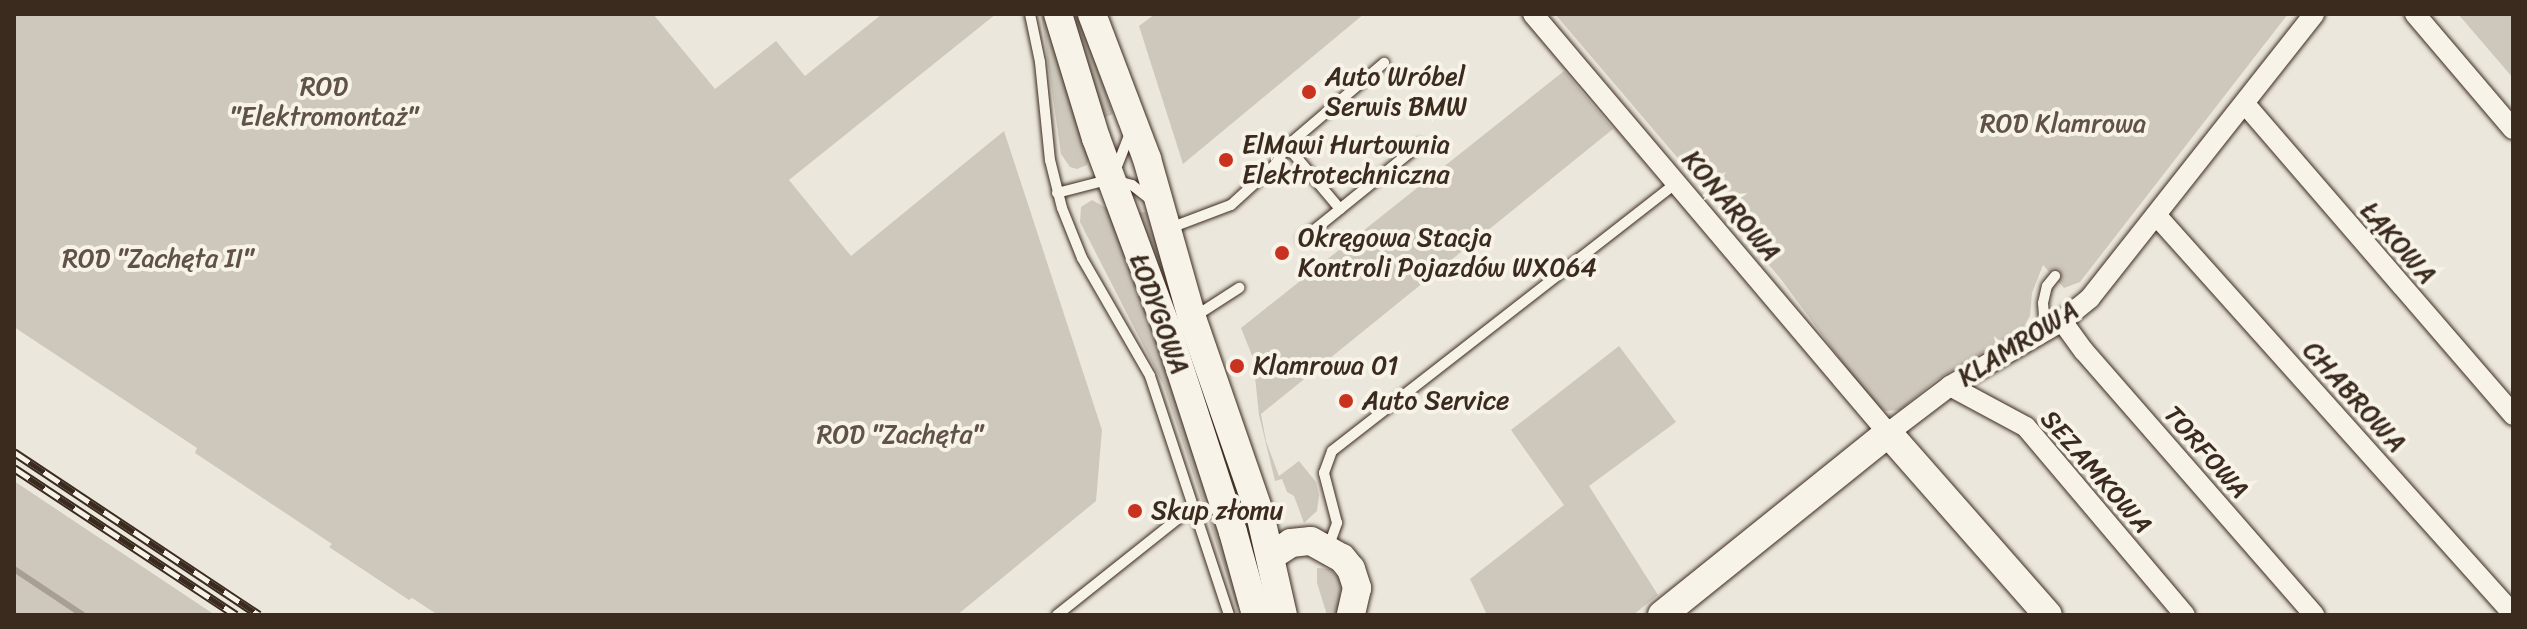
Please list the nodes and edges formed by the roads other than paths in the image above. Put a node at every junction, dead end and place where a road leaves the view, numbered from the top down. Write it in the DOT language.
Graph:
graph roads {
  1 [pos="1030,14"];
  2 [pos="1058,14"];
  3 [pos="1533,14"];
  4 [pos="2314,14"];
  5 [pos="2415,14"];
  6 [pos="1100,21"];
  7 [pos="1384,63"];
  8 [pos="2245,104"];
  9 [pos="1131,114"];
  10 [pos="2513,129"];
  11 [pos="1419,145"];
  12 [pos="1287,146"];
  13 [pos="1111,179"];
  14 [pos="1677,181"];
  15 [pos="1057,193"];
  16 [pos="1340,209"];
  17 [pos="2156,215"];
  18 [pos="1162,219"];
  19 [pos="1303,239"];
  20 [pos="2055,276"];
  21 [pos="1239,288"];
  22 [pos="1192,318"];
  23 [pos="2053,326"];
  24 [pos="1950,386"];
  25 [pos="2513,415"];
  26 [pos="1888,433"];
  27 [pos="1195,510"];
  28 [pos="1327,550"];
  29 [pos="1271,556"];
  30 [pos="1241,559"];
  31 [pos="2513,614"];
  32 [pos="1057,615"];
  33 [pos="1229,615"];
  34 [pos="1256,615"];
  35 [pos="1283,615"];
  36 [pos="1351,615"];
  37 [pos="1662,615"];
  38 [pos="2048,615"];
  39 [pos="2185,615"];
  40 [pos="2314,615"];
  1 -- 15 [label="lane"];
  2 -- 13 [label="main road, ŁODYGOWA"];
  3 -- 14 [label="street, KONAROWA"];
  4 -- 8 [label="street, KLAMROWA"];
  5 -- 10 [label="street"];
  6 -- 9 [label="main road, ŁODYGOWA"];
  7 -- 12 [label="lane"];
  8 -- 17 [label="street, KLAMROWA"];
  8 -- 25 [label="street, ŁĄKOWA"];
  9 -- 13 [label="lane"];
  9 -- 18 [label="main road, ŁODYGOWA"];
  11 -- 16 [label="lane"];
  12 -- 16 [label="lane"];
  12 -- 18 [label="lane"];
  13 -- 15 [label="lane"];
  13 -- 18 [label="lane"];
  13 -- 30 [label="main road, ŁODYGOWA"];
  14 -- 26 [label="street, KONAROWA"];
  14 -- 28 [label="lane"];
  15 -- 27 [label="lane"];
  16 -- 19 [label="lane"];
  17 -- 23 [label="street, KLAMROWA"];
  17 -- 31 [label="street, CHABROWA"];
  18 -- 22 [label="main road, ŁODYGOWA"];
  20 -- 23 [label="lane"];
  21 -- 22 [label="lane"];
  22 -- 29 [label="main road, ŁODYGOWA"];
  23 -- 24 [label="street, KLAMROWA"];
  23 -- 40 [label="street, TORFOWA"];
  24 -- 26 [label="street, KLAMROWA"];
  24 -- 39 [label="street, SEZAMKOWA"];
  26 -- 37 [label="main road, KLAMROWA"];
  26 -- 38 [label="main road"];
  27 -- 32 [label="lane"];
  27 -- 33 [label="lane"];
  28 -- 29 [label="main road"];
  28 -- 36 [label="main road"];
  29 -- 30 [label="main road"];
  29 -- 35 [label="main road, ŁODYGOWA"];
  30 -- 34 [label="main road, ŁODYGOWA"];
}
